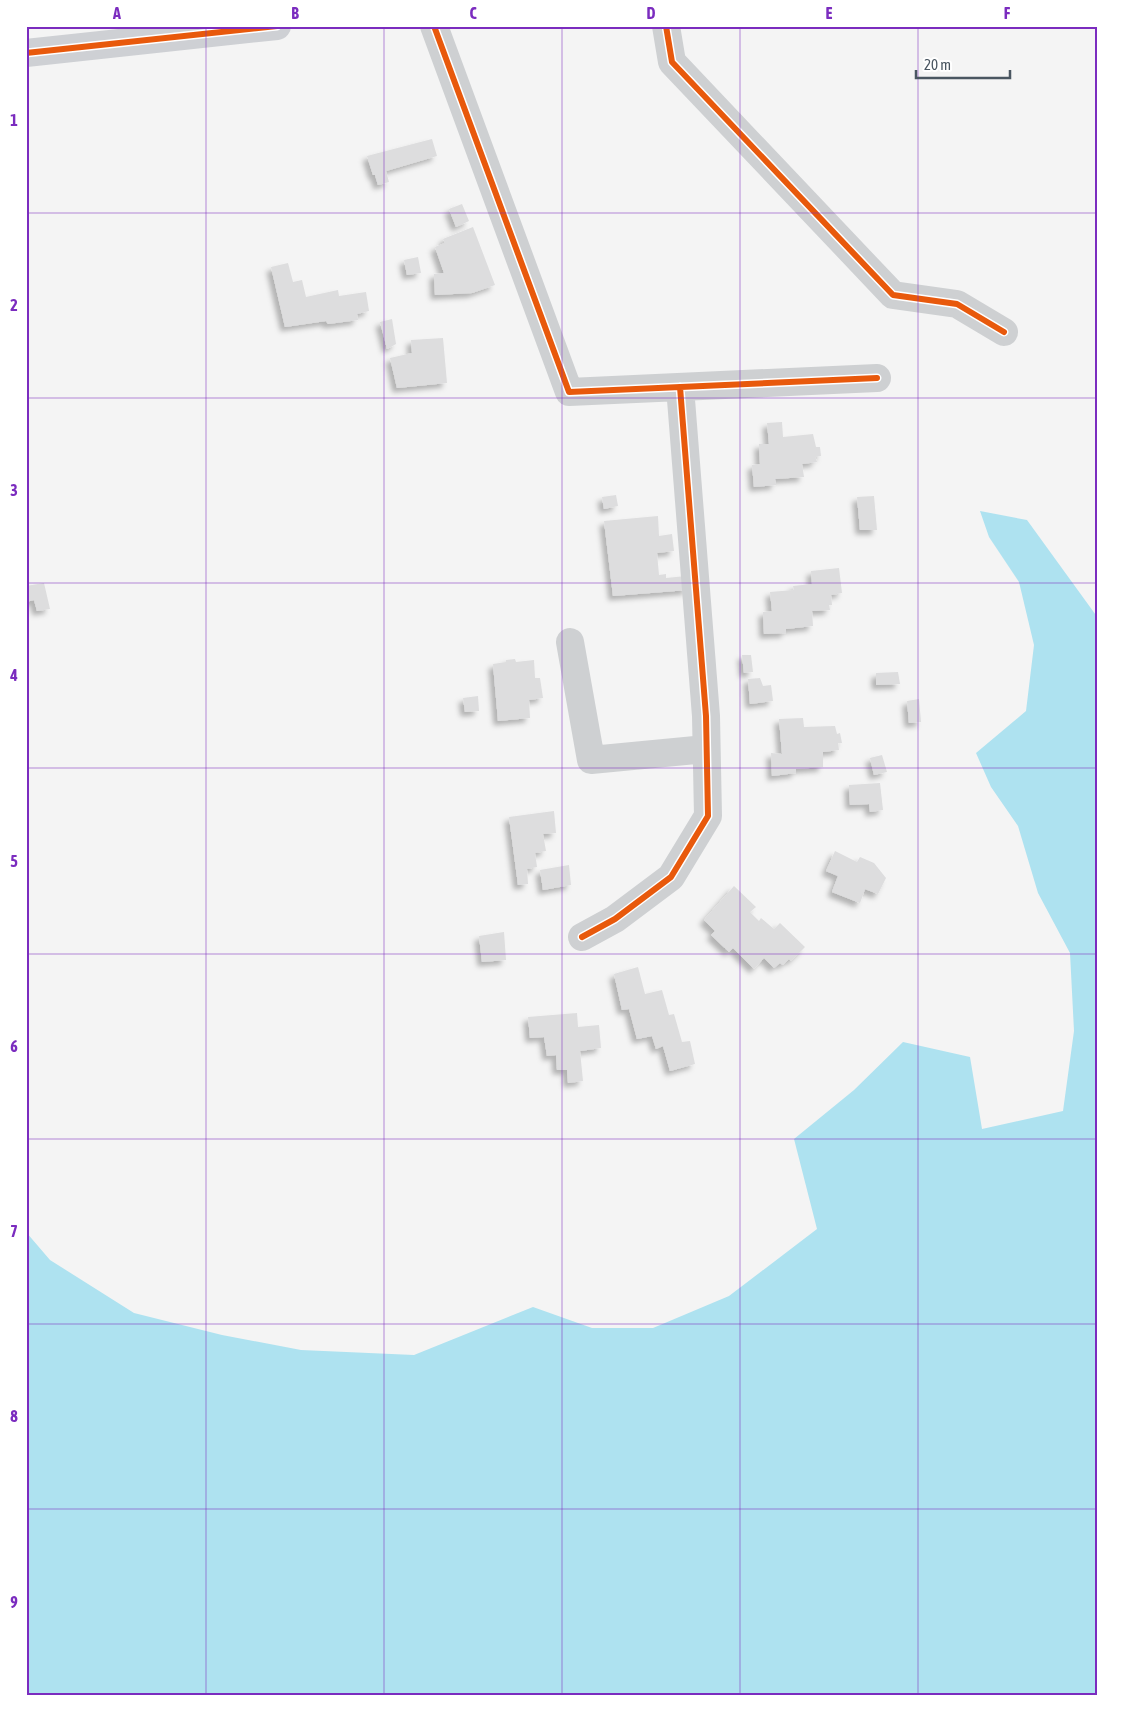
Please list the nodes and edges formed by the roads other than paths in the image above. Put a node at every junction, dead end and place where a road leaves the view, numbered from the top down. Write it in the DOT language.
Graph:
graph roads {
  1 [pos="277,26"];
  2 [pos="434,26"];
  3 [pos="666,26"];
  4 [pos="26,53"];
  5 [pos="1004,332"];
  6 [pos="877,378"];
  7 [pos="680,387"];
  8 [pos="570,642"];
  9 [pos="706,749"];
  10 [pos="582,937"];
  1 -- 4 [label="street"];
  2 -- 7 [label="street"];
  3 -- 5 [label="street"];
  6 -- 7 [label="street"];
  7 -- 9 [label="street"];
  8 -- 9 [label="street"];
  9 -- 10 [label="street"];
}
